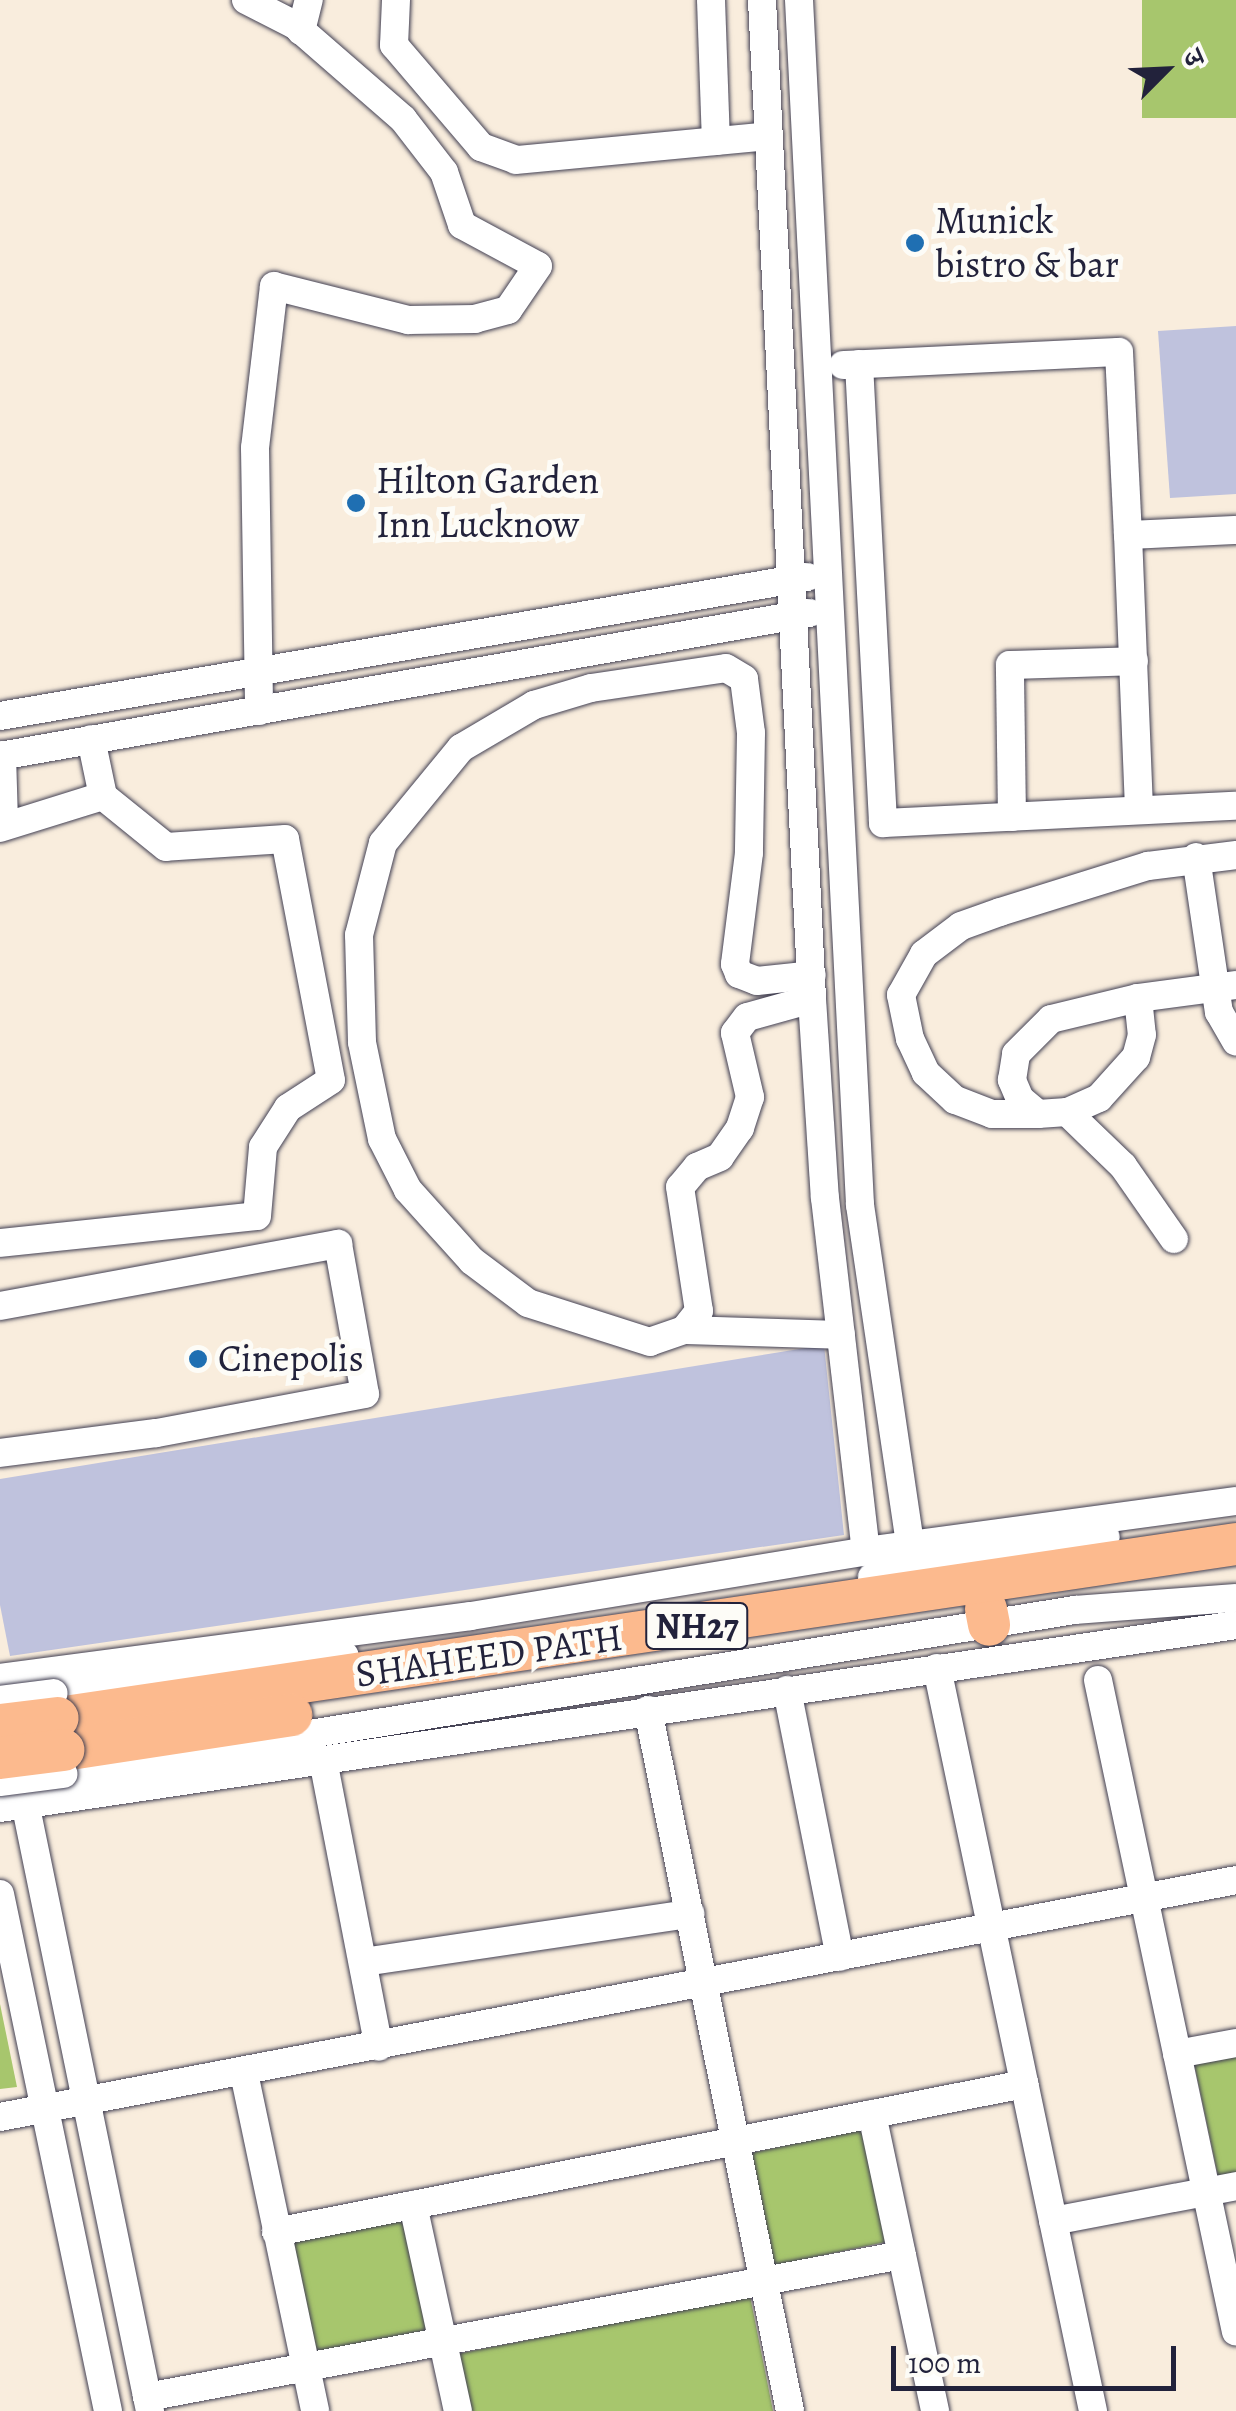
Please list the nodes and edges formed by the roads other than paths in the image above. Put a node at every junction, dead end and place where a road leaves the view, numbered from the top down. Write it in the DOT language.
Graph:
graph roads {
  1 [pos="246,0"];
  2 [pos="308,0"];
  3 [pos="396,0"];
  4 [pos="711,0"];
  5 [pos="762,0"];
  6 [pos="799,0"];
  7 [pos="301,31"];
  8 [pos="768,136"];
  9 [pos="716,141"];
  10 [pos="860,364"];
  11 [pos="818,366"];
  12 [pos="1236,530"];
  13 [pos="1128,536"];
  14 [pos="828,574"];
  15 [pos="791,580"];
  16 [pos="830,609"];
  17 [pos="793,616"];
  18 [pos="1134,662"];
  19 [pos="255,672"];
  20 [pos="259,711"];
  21 [pos="0,716"];
  22 [pos="90,739"];
  23 [pos="1,756"];
  24 [pos="103,796"];
  25 [pos="1236,806"];
  26 [pos="1138,810"];
  27 [pos="1012,817"];
  28 [pos="883,823"];
  29 [pos="2,825"];
  30 [pos="842,826"];
  31 [pos="1236,855"];
  32 [pos="1196,857"];
  33 [pos="1226,985"];
  34 [pos="812,987"];
  35 [pos="1138,998"];
  36 [pos="1236,1042"];
  37 [pos="1067,1112"];
  38 [pos="1038,1114"];
  39 [pos="1174,1239"];
  40 [pos="0,1243"];
  41 [pos="0,1306"];
  42 [pos="684,1330"];
  43 [pos="841,1334"];
  44 [pos="0,1453"];
  45 [pos="1236,1501"];
  46 [pos="1236,1509"];
  47 [pos="1236,1544"];
  48 [pos="910,1545"];
  49 [pos="866,1551"];
  50 [pos="1098,1551"];
  51 [pos="1236,1571"];
  52 [pos="1236,1598"];
  53 [pos="1160,1602"];
  54 [pos="988,1617"];
  55 [pos="1236,1625"];
  56 [pos="1166,1635"];
  57 [pos="937,1668"];
  58 [pos="1098,1680"];
  59 [pos="0,1681"];
  60 [pos="787,1690"];
  61 [pos="0,1700"];
  62 [pos="648,1710"];
  63 [pos="159,1720"];
  64 [pos="0,1726"];
  65 [pos="60,1734"];
  66 [pos="0,1758"];
  67 [pos="323,1760"];
  68 [pos="0,1782"];
  69 [pos="12,1806"];
  70 [pos="1236,1880"];
  71 [pos="0,1894"];
  72 [pos="1144,1898"];
  73 [pos="690,1914"];
  74 [pos="991,1928"];
  75 [pos="840,1957"];
  76 [pos="363,1962"];
  77 [pos="704,1984"];
  78 [pos="1236,2043"];
  79 [pos="379,2047"];
  80 [pos="1177,2054"];
  81 [pos="244,2073"];
  82 [pos="1024,2084"];
  83 [pos="87,2103"];
  84 [pos="45,2111"];
  85 [pos="872,2114"];
  86 [pos="0,2117"];
  87 [pos="736,2141"];
  88 [pos="1236,2186"];
  89 [pos="1206,2192"];
  90 [pos="412,2205"];
  91 [pos="1053,2222"];
  92 [pos="276,2232"];
  93 [pos="902,2254"];
  94 [pos="764,2281"];
  95 [pos="1236,2332"];
  96 [pos="443,2344"];
  97 [pos="306,2368"];
  98 [pos="149,2404"];
  99 [pos="108,2411"];
  100 [pos="315,2411"];
  101 [pos="458,2411"];
  102 [pos="790,2411"];
  103 [pos="935,2411"];
  104 [pos="1092,2411"];
  1 -- 7 [label="street"];
  2 -- 7 [label="street"];
  3 -- 9 [label="street"];
  4 -- 9 [label="street"];
  5 -- 8 [label="street"];
  6 -- 11 [label="street"];
  7 -- 19 [label="street"];
  8 -- 9 [label="street"];
  8 -- 15 [label="street"];
  10 -- 11 [label="street"];
  10 -- 13 [label="street"];
  10 -- 28 [label="street"];
  11 -- 14 [label="street"];
  12 -- 13 [label="street"];
  13 -- 18 [label="street"];
  14 -- 15 [label="street"];
  14 -- 16 [label="street"];
  15 -- 17 [label="street"];
  15 -- 19 [label="street"];
  16 -- 17 [label="street"];
  16 -- 30 [label="street"];
  17 -- 20 [label="street"];
  17 -- 34 [label="street"];
  18 -- 26 [label="street"];
  18 -- 27 [label="street"];
  19 -- 20 [label="street"];
  19 -- 21 [label="street"];
  20 -- 22 [label="street"];
  22 -- 23 [label="street"];
  22 -- 24 [label="street"];
  23 -- 29 [label="street"];
  24 -- 29 [label="street"];
  24 -- 40 [label="street"];
  25 -- 26 [label="street"];
  26 -- 27 [label="street"];
  27 -- 28 [label="street"];
  28 -- 30 [label="street"];
  30 -- 48 [label="street"];
  31 -- 32 [label="street"];
  32 -- 33 [label="street"];
  32 -- 38 [label="street"];
  33 -- 35 [label="street"];
  33 -- 36 [label="street"];
  34 -- 42 [label="street"];
  34 -- 42 [label="street"];
  34 -- 43 [label="street"];
  35 -- 37 [label="street"];
  35 -- 38 [label="street"];
  37 -- 38 [label="street"];
  37 -- 39 [label="street"];
  41 -- 44 [label="street"];
  42 -- 43 [label="street"];
  43 -- 49 [label="street"];
  45 -- 48 [label="street"];
  46 -- 50 [label="street"];
  47 -- 50 [label="highway, SHAHEED PATH / NH27"];
  48 -- 49 [label="street"];
  49 -- 59 [label="street"];
  50 -- 63 [label="highway, SHAHEED PATH / NH27"];
  50 -- 65 [label="street"];
  51 -- 54 [label="highway, SHAHEED PATH / NH27"];
  52 -- 53 [label="street"];
  53 -- 54 [label="street"];
  53 -- 56 [label="street"];
  54 -- 63 [label="highway, SHAHEED PATH / NH27"];
  54 -- 65 [label="street"];
  55 -- 56 [label="street"];
  56 -- 57 [label="street"];
  57 -- 60 [label="street"];
  57 -- 74 [label="street"];
  58 -- 72 [label="street"];
  59 -- 69 [label="street"];
  60 -- 62 [label="street"];
  60 -- 75 [label="street"];
  61 -- 65 [label="street, bridge"];
  62 -- 67 [label="street"];
  62 -- 73 [label="street"];
  63 -- 65 [label="highway, NH27"];
  63 -- 65 [label="highway"];
  64 -- 65 [label="highway, NH27, bridge"];
  65 -- 66 [label="highway, NH27, bridge"];
  65 -- 68 [label="street, bridge"];
  67 -- 69 [label="street"];
  67 -- 76 [label="street"];
  69 -- 83 [label="street"];
  70 -- 72 [label="street"];
  71 -- 84 [label="street"];
  72 -- 74 [label="street"];
  72 -- 80 [label="street"];
  73 -- 76 [label="street"];
  73 -- 77 [label="street"];
  74 -- 75 [label="street"];
  74 -- 82 [label="street"];
  75 -- 77 [label="street"];
  76 -- 79 [label="street"];
  77 -- 79 [label="street"];
  77 -- 87 [label="street"];
  78 -- 80 [label="street"];
  79 -- 81 [label="street"];
  80 -- 89 [label="street"];
  81 -- 83 [label="street"];
  81 -- 92 [label="street"];
  82 -- 85 [label="street"];
  82 -- 91 [label="street"];
  83 -- 84 [label="street"];
  83 -- 98 [label="street"];
  84 -- 86 [label="street"];
  84 -- 99 [label="street"];
  85 -- 87 [label="street"];
  85 -- 93 [label="street"];
  87 -- 90 [label="street"];
  87 -- 94 [label="street"];
  88 -- 89 [label="street"];
  89 -- 91 [label="street"];
  89 -- 95 [label="street"];
  90 -- 92 [label="street"];
  90 -- 96 [label="street"];
  91 -- 104 [label="street"];
  92 -- 97 [label="street"];
  93 -- 94 [label="street"];
  93 -- 103 [label="street"];
  94 -- 96 [label="street"];
  94 -- 102 [label="street"];
  96 -- 97 [label="street"];
  96 -- 101 [label="street"];
  97 -- 98 [label="street"];
  97 -- 100 [label="street"];
}
